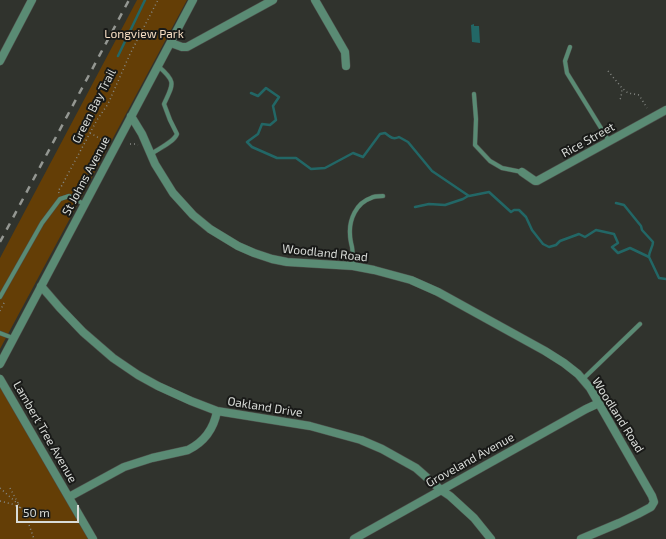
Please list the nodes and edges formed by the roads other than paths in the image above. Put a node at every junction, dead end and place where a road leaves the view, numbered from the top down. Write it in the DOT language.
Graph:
graph roads {
  1 [pos="32,0"];
  2 [pos="193,0"];
  3 [pos="273,0"];
  4 [pos="315,0"];
  5 [pos="171,43"];
  6 [pos="570,47"];
  7 [pos="0,61"];
  8 [pos="158,66"];
  9 [pos="346,66"];
  10 [pos="474,94"];
  11 [pos="666,110"];
  12 [pos="131,116"];
  13 [pos="610,141"];
  14 [pos="150,154"];
  15 [pos="522,172"];
  16 [pos="383,196"];
  17 [pos="84,204"];
  18 [pos="353,266"];
  19 [pos="41,286"];
  20 [pos="0,297"];
  21 [pos="640,324"];
  22 [pos="0,333"];
  23 [pos="13,338"];
  24 [pos="0,364"];
  25 [pos="0,378"];
  26 [pos="582,380"];
  27 [pos="599,403"];
  28 [pos="217,411"];
  29 [pos="441,490"];
  30 [pos="69,497"];
  31 [pos="93,539"];
  32 [pos="354,539"];
  33 [pos="491,539"];
  34 [pos="581,539"];
  1 -- 7 [label="street"];
  2 -- 5 [label="street, St Johns Avenue"];
  3 -- 5 [label="street"];
  4 -- 9 [label="street"];
  5 -- 8 [label="street, St Johns Avenue"];
  6 -- 13 [label="lane"];
  8 -- 12 [label="street, St Johns Avenue"];
  8 -- 14 [label="lane"];
  10 -- 15 [label="lane"];
  11 -- 13 [label="street, Rice Street"];
  12 -- 14 [label="street, Woodland Road"];
  12 -- 17 [label="street, St Johns Avenue"];
  13 -- 15 [label="street, Rice Street"];
  14 -- 18 [label="street, Woodland Road"];
  16 -- 18 [label="lane"];
  17 -- 19 [label="street, St Johns Avenue"];
  17 -- 20 [label="lane"];
  18 -- 26 [label="street, Woodland Road"];
  19 -- 23 [label="street, St Johns Avenue"];
  19 -- 28 [label="street, Oakland Drive"];
  21 -- 26 [label="lane"];
  22 -- 23 [label="lane"];
  23 -- 24 [label="street, St Johns Avenue"];
  25 -- 30 [label="street, Lambert Tree Avenue"];
  26 -- 27 [label="street, Woodland Road"];
  27 -- 29 [label="street, Groveland Avenue"];
  27 -- 34 [label="street, Woodland Road"];
  28 -- 29 [label="street, Oakland Drive"];
  28 -- 30 [label="street"];
  29 -- 32 [label="street, Groveland Avenue"];
  29 -- 33 [label="street, Oakland Drive"];
  30 -- 31 [label="street, Lambert Tree Avenue"];
}
